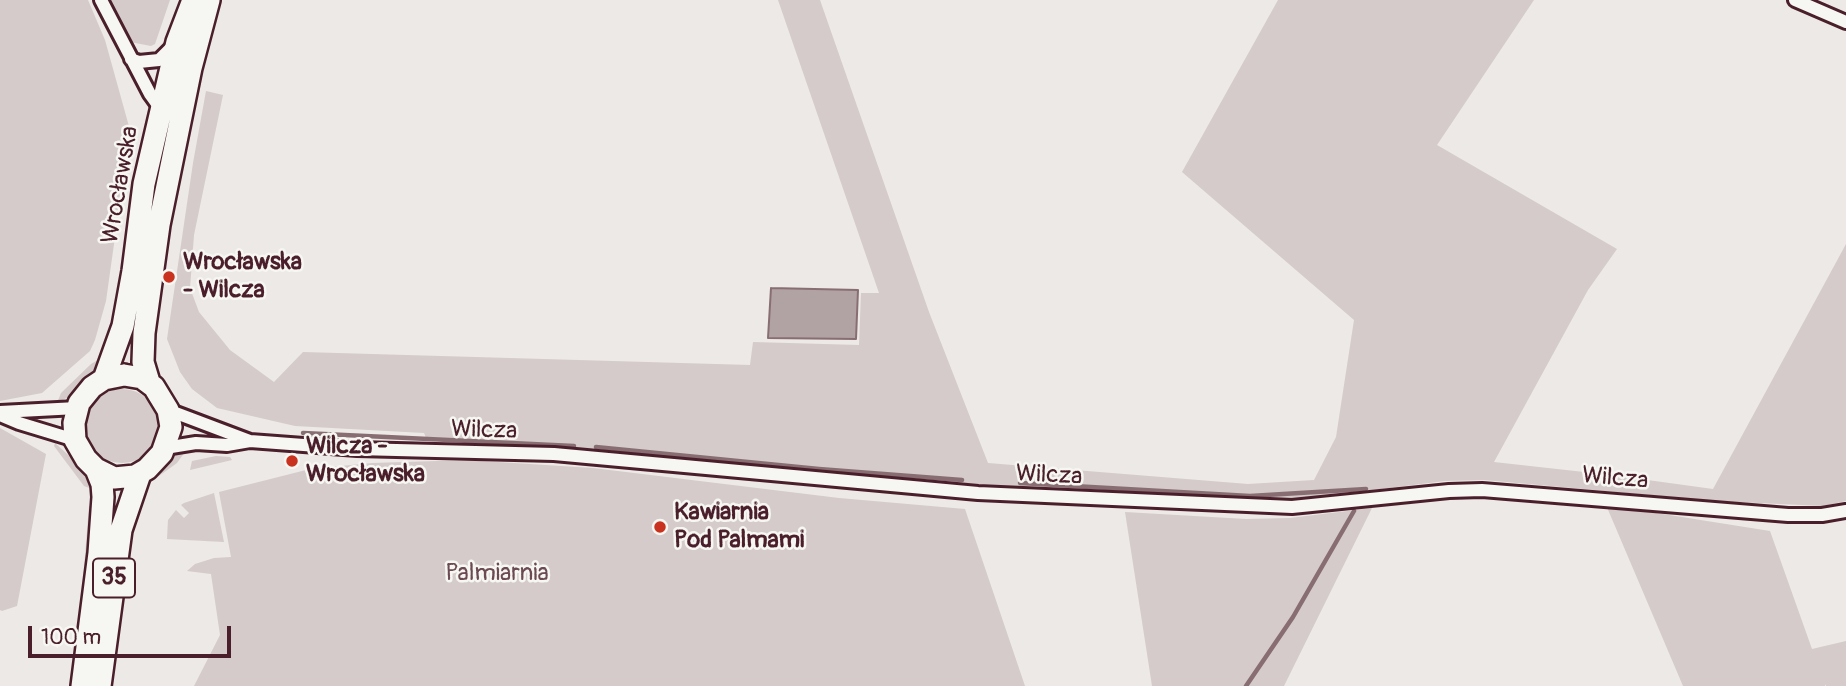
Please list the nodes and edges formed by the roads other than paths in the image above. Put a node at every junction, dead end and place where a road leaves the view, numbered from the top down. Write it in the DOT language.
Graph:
graph roads {
  1 [pos="101,0"];
  2 [pos="193,0"];
  3 [pos="209,0"];
  4 [pos="1795,0"];
  5 [pos="1846,22"];
  6 [pos="177,42"];
  7 [pos="131,59"];
  8 [pos="155,102"];
  9 [pos="165,185"];
  10 [pos="104,379"];
  11 [pos="149,382"];
  12 [pos="77,408"];
  13 [pos="168,410"];
  14 [pos="0,414"];
  15 [pos="75,440"];
  16 [pos="250,441"];
  17 [pos="165,448"];
  18 [pos="96,469"];
  19 [pos="140,474"];
  20 [pos="1846,512"];
  21 [pos="82,686"];
  22 [pos="100,686"];
  1 -- 7 [label="street"];
  2 -- 6 [label="main road, Wrocławska"];
  3 -- 9 [label="main road, Wrocławska"];
  4 -- 5 [label="street"];
  6 -- 7 [label="street"];
  6 -- 8 [label="main road, Wrocławska"];
  7 -- 8 [label="street"];
  8 -- 9 [label="street"];
  8 -- 10 [label="main road, Wrocławska"];
  9 -- 11 [label="main road, Wrocławska"];
  10 -- 11 [label="main road"];
  10 -- 12 [label="main road"];
  11 -- 13 [label="main road"];
  12 -- 14 [label="street"];
  12 -- 15 [label="main road"];
  13 -- 16 [label="street, Wilcza"];
  13 -- 17 [label="main road"];
  14 -- 15 [label="street"];
  15 -- 18 [label="main road, 35"];
  16 -- 17 [label="street, Wilcza"];
  16 -- 20 [label="street, Wilcza"];
  17 -- 19 [label="main road, 35"];
  18 -- 19 [label="main road"];
  18 -- 21 [label="main road, 35"];
  19 -- 22 [label="main road, 35"];
}
